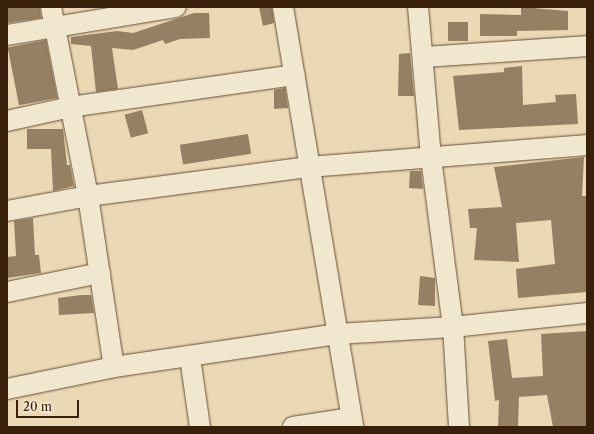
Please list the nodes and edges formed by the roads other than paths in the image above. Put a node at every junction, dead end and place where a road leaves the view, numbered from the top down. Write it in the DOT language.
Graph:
graph roads {
  1 [pos="50,7"];
  2 [pos="176,7"];
  3 [pos="283,7"];
  4 [pos="418,7"];
  5 [pos="54,28"];
  6 [pos="7,35"];
  7 [pos="587,46"];
  8 [pos="423,57"];
  9 [pos="294,75"];
  10 [pos="70,108"];
  11 [pos="7,121"];
  12 [pos="587,145"];
  13 [pos="431,158"];
  14 [pos="309,167"];
  15 [pos="88,196"];
  16 [pos="7,211"];
  17 [pos="100,273"];
  18 [pos="7,292"];
  19 [pos="587,313"];
  20 [pos="453,327"];
  21 [pos="337,334"];
  22 [pos="190,357"];
  23 [pos="114,367"];
  24 [pos="7,389"];
  25 [pos="352,422"];
  26 [pos="200,427"];
  27 [pos="293,427"];
  28 [pos="459,427"];
  1 -- 5 [label="street"];
  2 -- 5 [label="street"];
  3 -- 9 [label="street"];
  4 -- 8 [label="street"];
  5 -- 6 [label="street"];
  5 -- 10 [label="street"];
  7 -- 8 [label="street"];
  8 -- 13 [label="street"];
  9 -- 10 [label="street"];
  9 -- 14 [label="street"];
  10 -- 11 [label="street"];
  10 -- 15 [label="street"];
  12 -- 13 [label="street"];
  13 -- 14 [label="street"];
  13 -- 20 [label="street"];
  14 -- 15 [label="street"];
  14 -- 21 [label="street"];
  15 -- 16 [label="street"];
  15 -- 17 [label="street"];
  17 -- 18 [label="street"];
  17 -- 23 [label="street"];
  19 -- 20 [label="street"];
  20 -- 21 [label="street"];
  20 -- 28 [label="street"];
  21 -- 22 [label="street"];
  21 -- 25 [label="street"];
  22 -- 23 [label="street"];
  22 -- 26 [label="street"];
  23 -- 24 [label="street"];
  25 -- 27 [label="street"];
}
